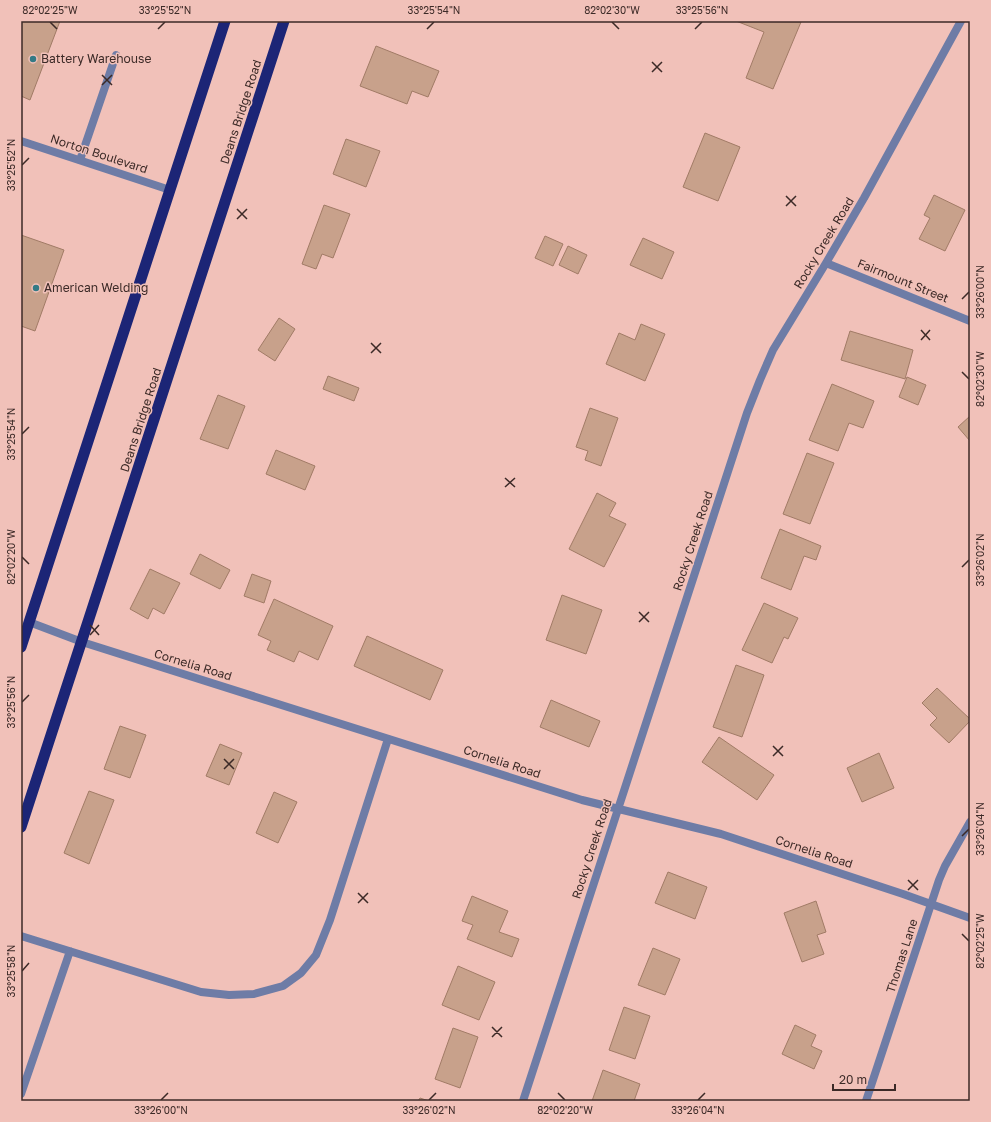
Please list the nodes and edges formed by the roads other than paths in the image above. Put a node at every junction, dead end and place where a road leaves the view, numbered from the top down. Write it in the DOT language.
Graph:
graph roads {
  1 [pos="225,21"];
  2 [pos="284,21"];
  3 [pos="961,21"];
  4 [pos="116,55"];
  5 [pos="21,141"];
  6 [pos="80,160"];
  7 [pos="170,190"];
  8 [pos="826,263"];
  9 [pos="970,321"];
  10 [pos="30,622"];
  11 [pos="82,642"];
  12 [pos="21,647"];
  13 [pos="388,739"];
  14 [pos="618,810"];
  15 [pos="970,822"];
  16 [pos="21,827"];
  17 [pos="932,904"];
  18 [pos="970,918"];
  19 [pos="21,936"];
  20 [pos="70,951"];
  21 [pos="21,1094"];
  22 [pos="523,1101"];
  23 [pos="866,1101"];
  1 -- 7 [label="highway"];
  2 -- 11 [label="highway, Deans Bridge Road"];
  3 -- 8 [label="street, Rocky Creek Road"];
  4 -- 6 [label="street"];
  5 -- 6 [label="street, Norton Boulevard"];
  6 -- 7 [label="street, Norton Boulevard"];
  7 -- 10 [label="highway"];
  8 -- 9 [label="street, Fairmount Street"];
  8 -- 14 [label="street, Rocky Creek Road"];
  10 -- 11 [label="street, Cornelia Road"];
  10 -- 12 [label="highway"];
  11 -- 13 [label="street, Cornelia Road"];
  11 -- 16 [label="highway, Deans Bridge Road"];
  13 -- 14 [label="street, Cornelia Road"];
  13 -- 20 [label="street"];
  14 -- 17 [label="street, Cornelia Road"];
  14 -- 22 [label="street, Rocky Creek Road"];
  15 -- 17 [label="street, Thomas Lane"];
  17 -- 18 [label="street, Cornelia Road"];
  17 -- 23 [label="street, Thomas Lane"];
  19 -- 20 [label="street"];
  20 -- 21 [label="street"];
}
